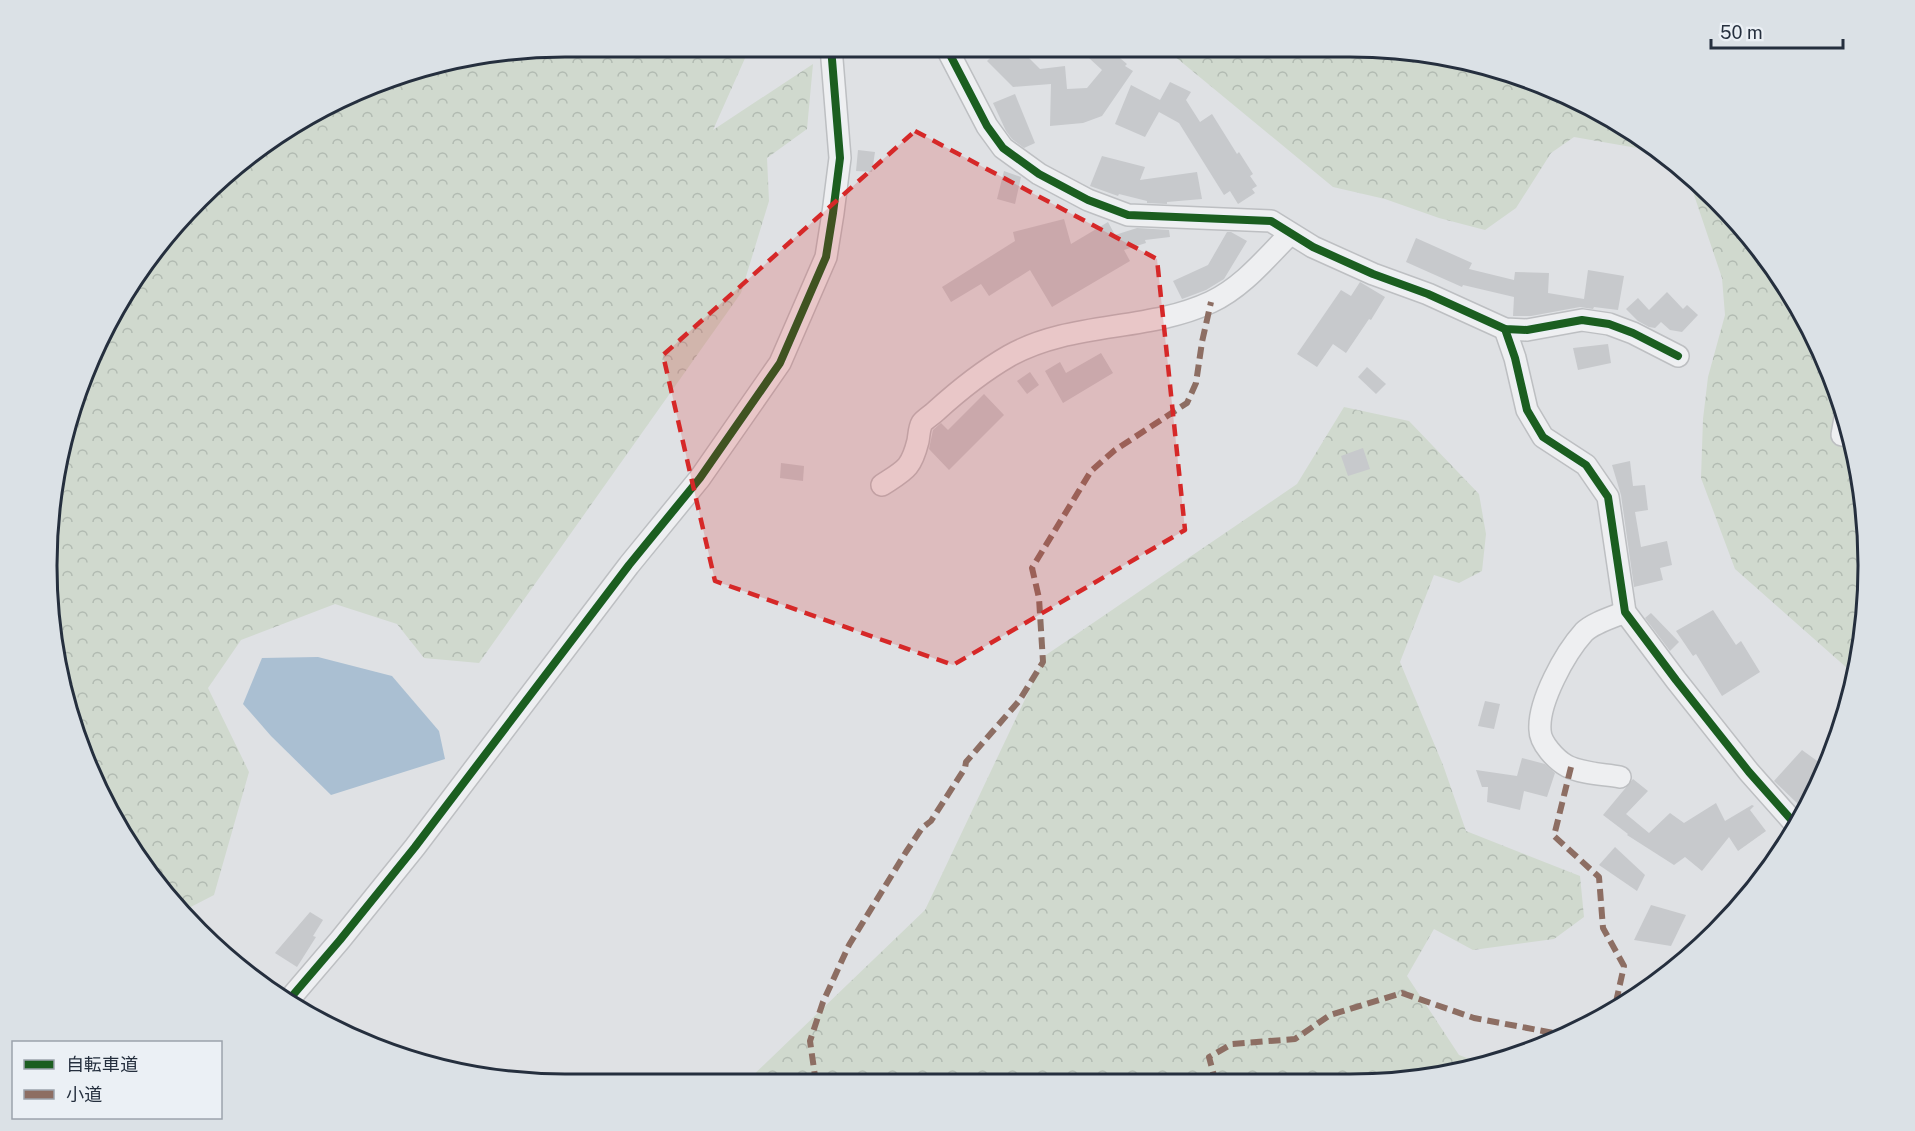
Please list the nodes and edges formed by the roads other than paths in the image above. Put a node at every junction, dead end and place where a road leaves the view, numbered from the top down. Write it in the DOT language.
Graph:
graph roads {
  1 [pos="832,57"];
  2 [pos="951,57"];
  3 [pos="1290,234"];
  4 [pos="1505,329"];
  5 [pos="1677,356"];
  6 [pos="882,485"];
  7 [pos="1625,612"];
  8 [pos="1620,777"];
  9 [pos="1791,819"];
  10 [pos="293,995"];
  1 -- 10 [label="street"];
  2 -- 3 [label="street"];
  3 -- 4 [label="street"];
  3 -- 6 [label="street"];
  4 -- 5 [label="street"];
  4 -- 7 [label="street"];
  7 -- 8 [label="street"];
  7 -- 9 [label="street"];
}
